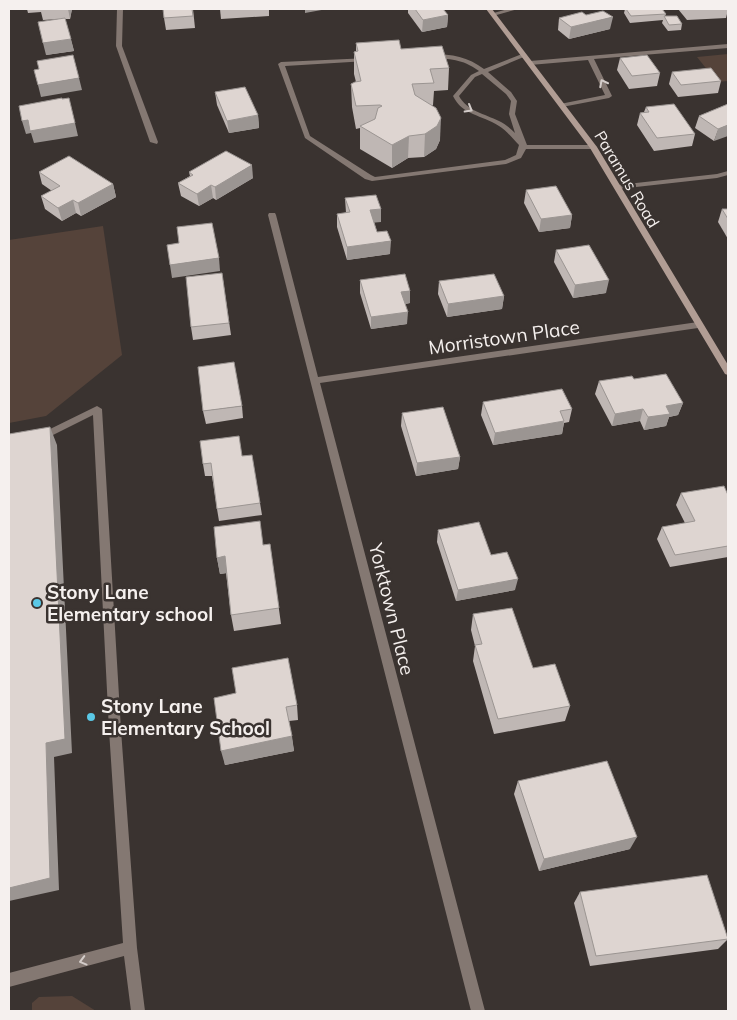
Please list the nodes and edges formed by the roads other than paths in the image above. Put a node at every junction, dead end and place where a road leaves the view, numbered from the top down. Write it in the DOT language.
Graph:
graph roads {
  1 [pos="120,9"];
  2 [pos="515,9"];
  3 [pos="491,11"];
  4 [pos="728,46"];
  5 [pos="524,55"];
  6 [pos="420,56"];
  7 [pos="590,58"];
  8 [pos="371,59"];
  9 [pos="530,64"];
  10 [pos="483,72"];
  11 [pos="562,105"];
  12 [pos="154,142"];
  13 [pos="523,146"];
  14 [pos="593,147"];
  15 [pos="728,173"];
  16 [pos="618,186"];
  17 [pos="272,215"];
  18 [pos="698,325"];
  19 [pos="728,372"];
  20 [pos="315,381"];
  21 [pos="28,438"];
  22 [pos="130,948"];
  23 [pos="9,980"];
  24 [pos="138,1011"];
  25 [pos="478,1011"];
  1 -- 12 [label="street"];
  2 -- 3 [label="street"];
  3 -- 5 [label="main road, Paramus Road"];
  4 -- 7 [label="street"];
  5 -- 9 [label="main road, Paramus Road"];
  5 -- 10 [label="street"];
  6 -- 10 [label="street"];
  7 -- 9 [label="street"];
  11 -- 7 [label="street, one-way"];
  8 -- 13 [label="street"];
  9 -- 11 [label="main road, Paramus Road"];
  10 -- 13 [label="street"];
  10 -- 13 [label="street, one-way"];
  11 -- 14 [label="main road, Paramus Road"];
  13 -- 14 [label="street"];
  14 -- 16 [label="main road, Paramus Road"];
  15 -- 16 [label="street"];
  16 -- 18 [label="main road, Paramus Road"];
  17 -- 20 [label="street, Yorktown Place"];
  18 -- 19 [label="main road, Paramus Road"];
  18 -- 20 [label="street, Morristown Place"];
  20 -- 25 [label="street, Yorktown Place"];
  21 -- 22 [label="street"];
  22 -- 23 [label="street, one-way"];
  22 -- 24 [label="street"];
}
